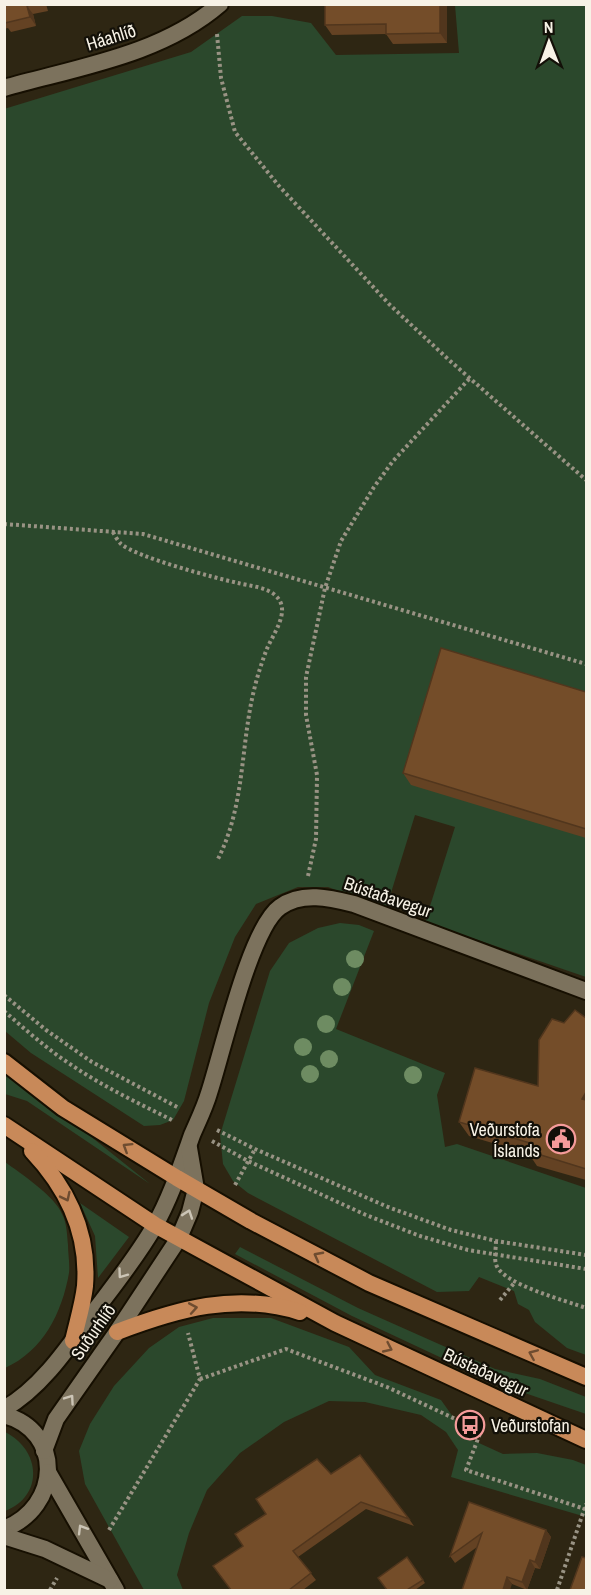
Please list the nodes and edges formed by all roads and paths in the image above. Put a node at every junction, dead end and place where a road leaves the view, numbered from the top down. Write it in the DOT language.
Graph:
graph roads {
  1 [pos="220,4"];
  2 [pos="217,29"];
  3 [pos="4,88"];
  4 [pos="470,378"];
  5 [pos="586,480"];
  6 [pos="4,524"];
  7 [pos="113,531"];
  8 [pos="325,588"];
  9 [pos="586,664"];
  10 [pos="218,859"];
  11 [pos="304,898"];
  12 [pos="586,992"];
  13 [pos="4,995"];
  14 [pos="4,1011"];
  15 [pos="4,1062"];
  16 [pos="183,1110"];
  17 [pos="175,1122"];
  18 [pos="214,1128"];
  19 [pos="11,1130"];
  20 [pos="211,1141"];
  21 [pos="189,1144"];
  22 [pos="255,1149"];
  23 [pos="248,1161"];
  24 [pos="177,1178"];
  25 [pos="234,1186"];
  26 [pos="196,1189"];
  27 [pos="155,1225"];
  28 [pos="179,1238"];
  29 [pos="496,1241"];
  30 [pos="496,1254"];
  31 [pos="586,1254"];
  32 [pos="586,1269"];
  33 [pos="515,1282"];
  34 [pos="500,1300"];
  35 [pos="586,1308"];
  36 [pos="335,1323"];
  37 [pos="187,1330"];
  38 [pos="117,1332"];
  39 [pos="73,1341"];
  40 [pos="586,1377"];
  41 [pos="200,1379"];
  42 [pos="4,1409"];
  43 [pos="4,1415"];
  44 [pos="463,1422"];
  45 [pos="475,1424"];
  46 [pos="586,1440"];
  47 [pos="44,1451"];
  48 [pos="48,1472"];
  49 [pos="586,1507"];
  50 [pos="4,1528"];
  51 [pos="108,1532"];
  52 [pos="4,1536"];
  53 [pos="113,1585"];
  54 [pos="557,1590"];
  1 -- 3 [label="street, Háahlíð"];
  2 -- 4 [label="path"];
  4 -- 5 [label="path"];
  4 -- 8 [label="path"];
  6 -- 7 [label="path"];
  7 -- 8 [label="path"];
  7 -- 10 [label="path"];
  8 -- 9 [label="path"];
  8 -- 11 [label="path"];
  11 -- 12 [label="street, Bústaðavegur"];
  11 -- 21 [label="street, Bústaðavegur"];
  13 -- 16 [label="path"];
  14 -- 17 [label="path"];
  24 -- 15 [label="main road, Bústaðavegur, one-way"];
  18 -- 22 [label="path"];
  19 -- 27 [label="main road, Bústaðavegur"];
  19 -- 39 [label="main road, one-way"];
  20 -- 23 [label="path"];
  21 -- 24 [label="street, Bústaðavegur"];
  21 -- 26 [label="street"];
  22 -- 23 [label="path"];
  22 -- 29 [label="path"];
  23 -- 25 [label="path"];
  23 -- 30 [label="path"];
  24 -- 26 [label="main road, Bústaðavegur"];
  24 -- 27 [label="street, Bústaðavegur"];
  28 -- 26 [label="street, one-way"];
  40 -- 26 [label="main road, Bústaðavegur, one-way"];
  27 -- 28 [label="main road, Bústaðavegur"];
  27 -- 39 [label="street, Suðurhlíð, one-way"];
  28 -- 36 [label="main road, Bústaðavegur"];
  28 -- 38 [label="street, Suðurhlíð"];
  29 -- 30 [label="path"];
  29 -- 31 [label="path"];
  30 -- 32 [label="path"];
  30 -- 33 [label="path"];
  33 -- 34 [label="path"];
  33 -- 35 [label="path"];
  38 -- 36 [label="main road, one-way"];
  36 -- 46 [label="main road, Bústaðavegur, one-way"];
  37 -- 41 [label="path"];
  47 -- 38 [label="street, Suðurhlíð, one-way"];
  39 -- 42 [label="street, Suðurhlíð"];
  41 -- 44 [label="path"];
  41 -- 51 [label="path"];
  43 -- 47 [label="street"];
  44 -- 45 [label="path"];
  44 -- 49 [label="path"];
  47 -- 48 [label="street"];
  48 -- 50 [label="street"];
  53 -- 48 [label="street, one-way"];
  49 -- 54 [label="path"];
  52 -- 53 [label="street"];
}
